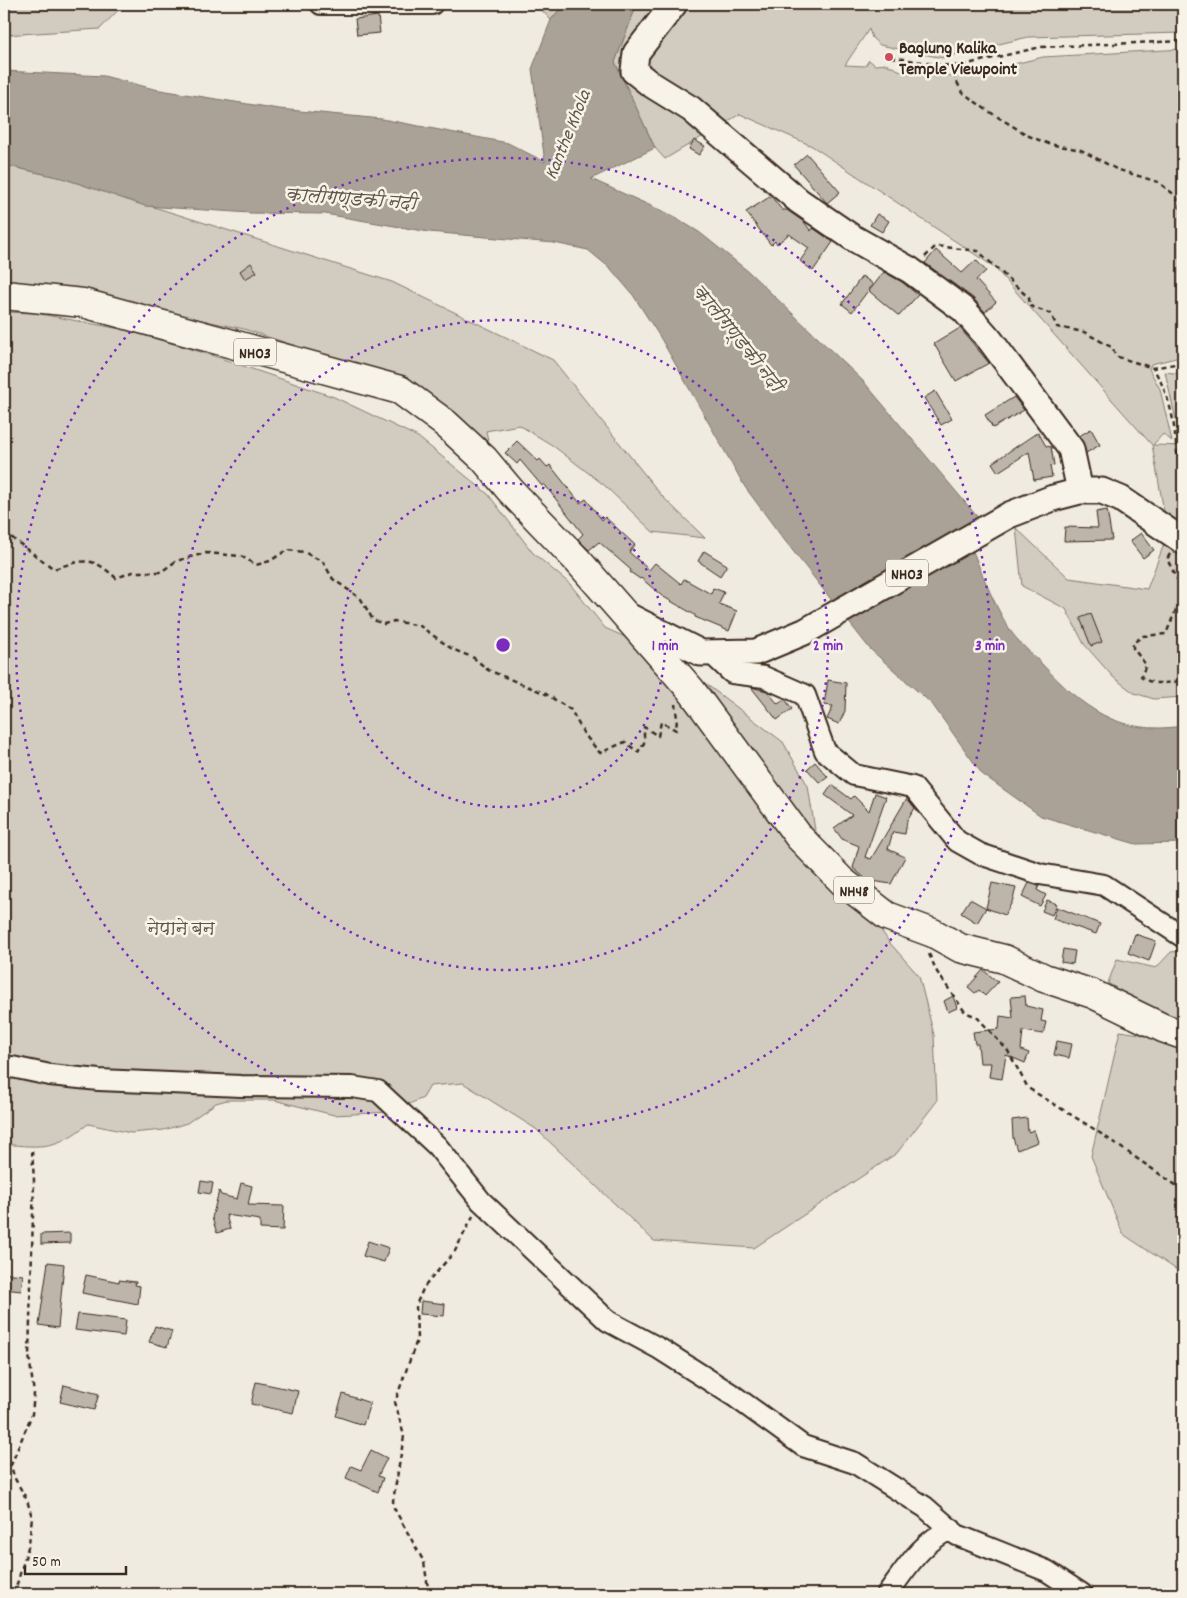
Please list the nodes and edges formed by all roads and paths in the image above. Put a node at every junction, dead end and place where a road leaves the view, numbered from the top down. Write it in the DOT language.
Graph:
graph roads {
  1 [pos="320,4"];
  2 [pos="432,4"];
  3 [pos="674,4"];
  4 [pos="1183,41"];
  5 [pos="891,57"];
  6 [pos="949,66"];
  7 [pos="1183,212"];
  8 [pos="910,270"];
  9 [pos="4,295"];
  10 [pos="1183,366"];
  11 [pos="1153,368"];
  12 [pos="1183,470"];
  13 [pos="1080,491"];
  14 [pos="4,532"];
  15 [pos="1178,545"];
  16 [pos="1183,586"];
  17 [pos="1183,605"];
  18 [pos="623,613"];
  19 [pos="711,653"];
  20 [pos="1183,680"];
  21 [pos="691,690"];
  22 [pos="933,933"];
  23 [pos="1183,937"];
  24 [pos="1183,1035"];
  25 [pos="4,1069"];
  26 [pos="32,1151"];
  27 [pos="1183,1190"];
  28 [pos="481,1201"];
  29 [pos="951,1529"];
  30 [pos="14,1594"];
  31 [pos="429,1594"];
  32 [pos="888,1594"];
  33 [pos="1082,1594"];
  1 -- 2 [label="street"];
  3 -- 8 [label="main road"];
  4 -- 6 [label="path"];
  5 -- 6 [label="path"];
  6 -- 7 [label="path"];
  8 -- 11 [label="path"];
  8 -- 13 [label="main road"];
  9 -- 18 [label="highway, NH03"];
  10 -- 11 [label="path"];
  11 -- 12 [label="path"];
  13 -- 15 [label="main road, NH03"];
  13 -- 19 [label="main road, NH03"];
  14 -- 21 [label="path"];
  15 -- 16 [label="path"];
  17 -- 20 [label="path"];
  18 -- 19 [label="main road, NH03"];
  18 -- 21 [label="highway, NH48"];
  19 -- 23 [label="street"];
  21 -- 22 [label="highway, NH48"];
  22 -- 24 [label="highway, NH48"];
  22 -- 27 [label="path"];
  25 -- 28 [label="street"];
  26 -- 30 [label="path"];
  28 -- 29 [label="street"];
  28 -- 31 [label="path"];
  29 -- 32 [label="street"];
  29 -- 33 [label="street"];
}
